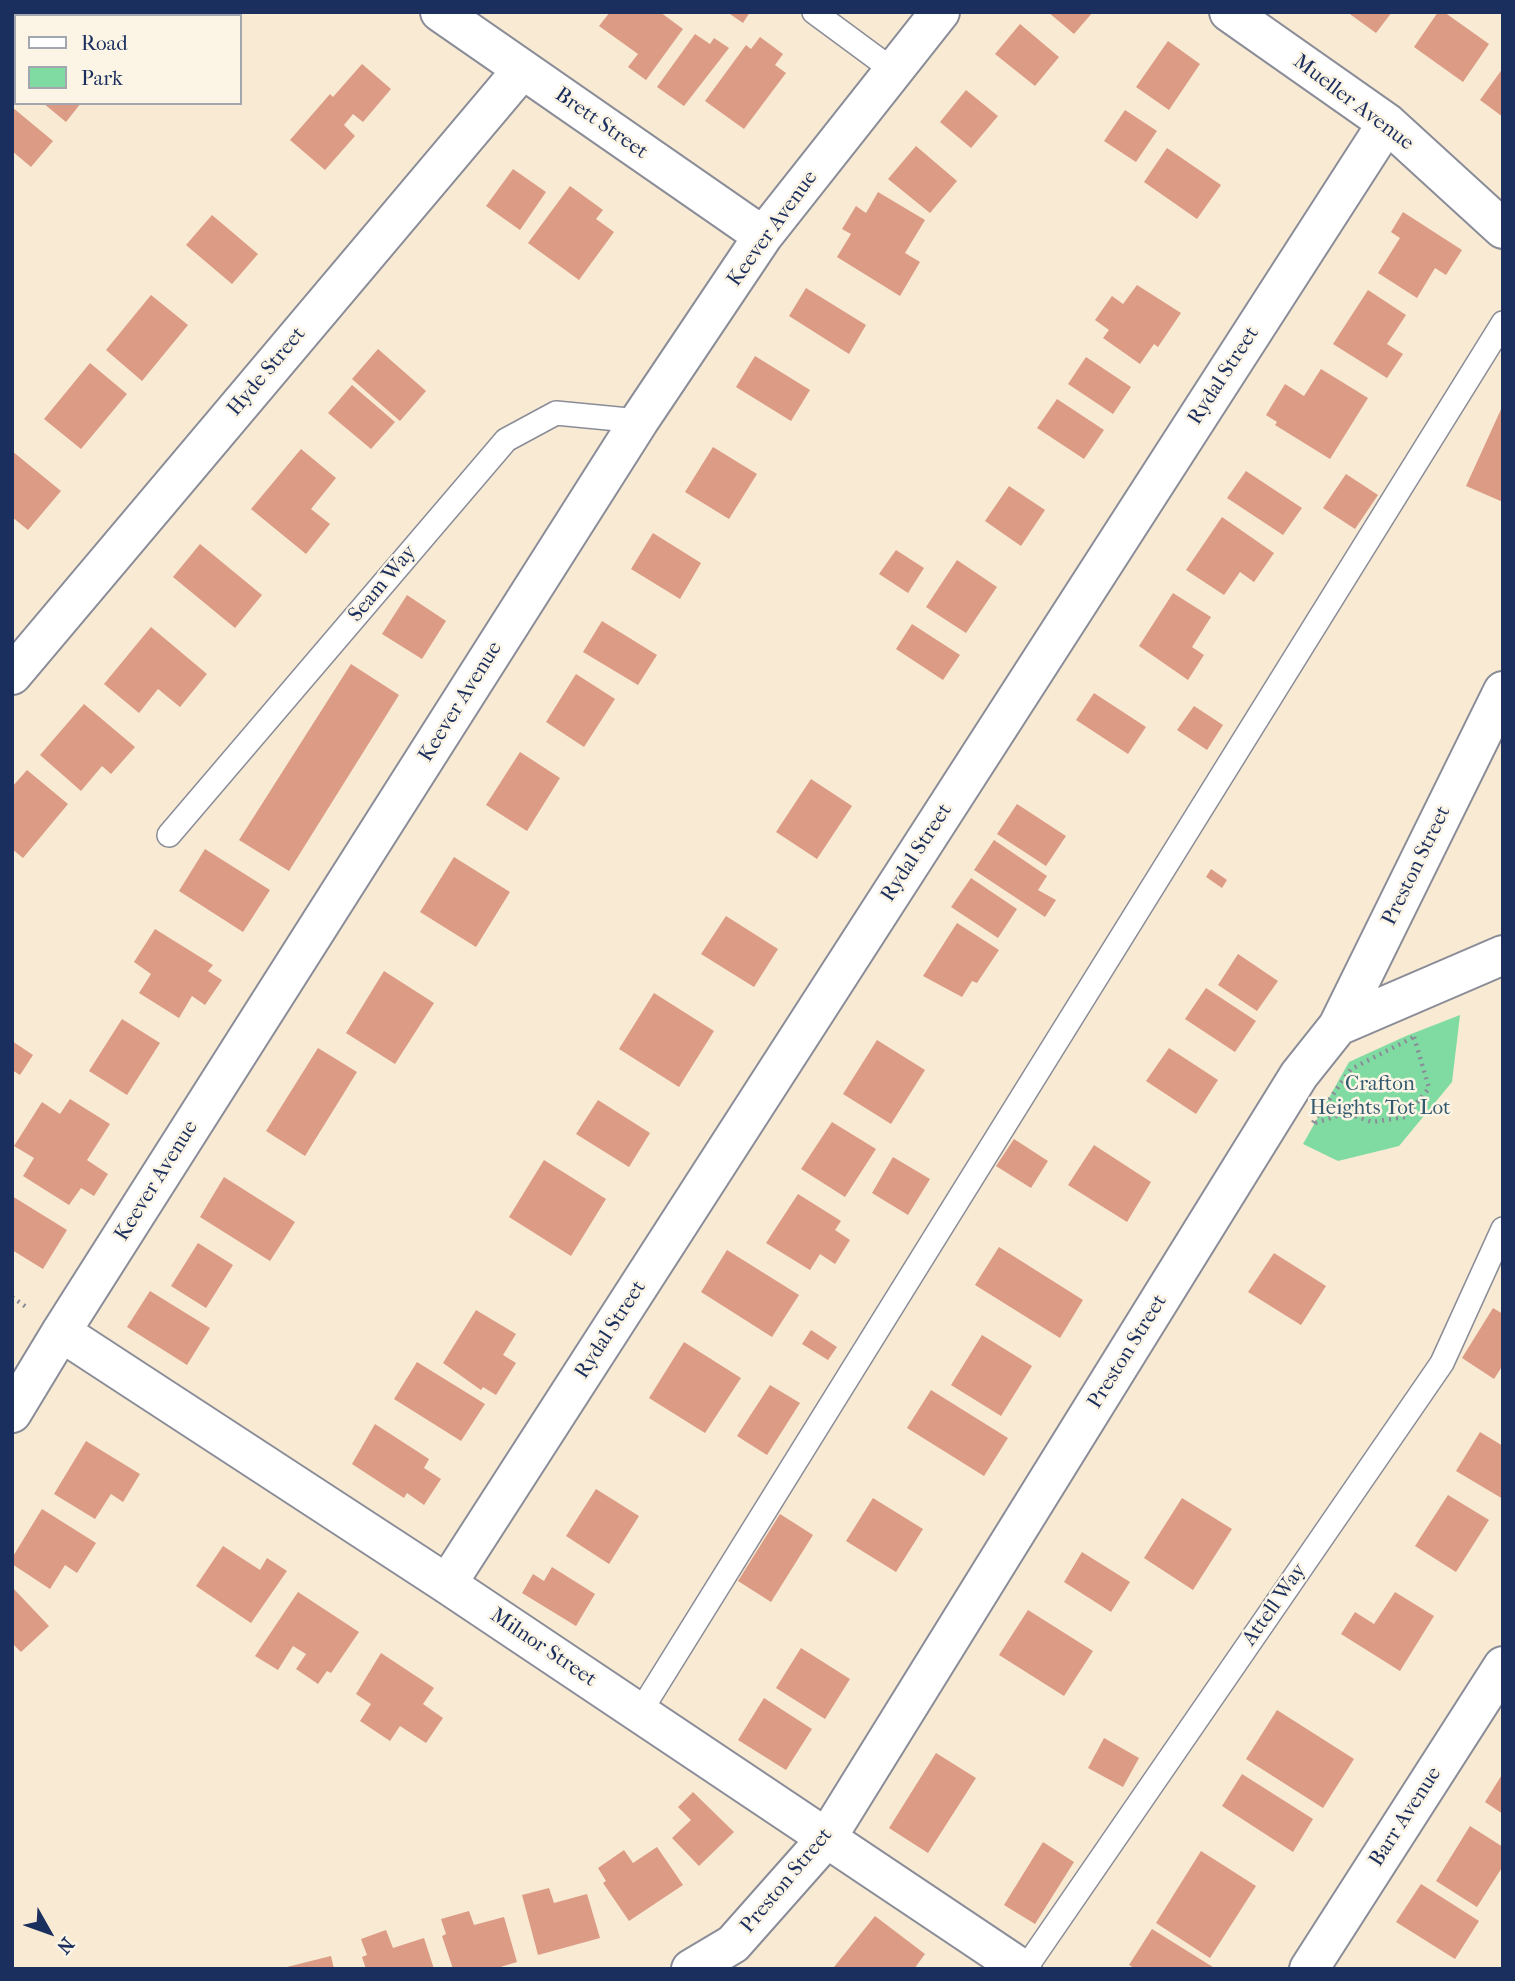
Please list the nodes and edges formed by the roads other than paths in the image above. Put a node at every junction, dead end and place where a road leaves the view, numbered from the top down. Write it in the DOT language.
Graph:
graph roads {
  1 [pos="440,12"];
  2 [pos="814,12"];
  3 [pos="940,12"];
  4 [pos="1229,12"];
  5 [pos="522,70"];
  6 [pos="894,71"];
  7 [pos="1387,123"];
  8 [pos="1503,229"];
  9 [pos="763,236"];
  10 [pos="1503,323"];
  11 [pos="639,421"];
  12 [pos="12,675"];
  13 [pos="1503,691"];
  14 [pos="169,835"];
  15 [pos="1503,954"];
  16 [pos="1338,1026"];
  17 [pos="1503,1229"];
  18 [pos="61,1332"];
  19 [pos="12,1413"];
  20 [pos="447,1584"];
  21 [pos="1503,1666"];
  22 [pos="640,1712"];
  23 [pos="826,1839"];
  24 [pos="691,1969"];
  25 [pos="1024,1969"];
  26 [pos="1309,1969"];
  1 -- 5 [label="street, Brett Street"];
  2 -- 6 [label="lane"];
  3 -- 6 [label="street, Keever Avenue"];
  4 -- 7 [label="street, Mueller Avenue"];
  5 -- 9 [label="street, Brett Street"];
  5 -- 12 [label="street, Hyde Street"];
  6 -- 9 [label="street, Keever Avenue"];
  7 -- 8 [label="street, Mueller Avenue"];
  7 -- 20 [label="street, Rydal Street"];
  9 -- 11 [label="street, Keever Avenue"];
  10 -- 22 [label="lane"];
  11 -- 14 [label="lane, Seam Way"];
  11 -- 18 [label="street, Keever Avenue"];
  13 -- 16 [label="street, Preston Street"];
  15 -- 16 [label="street"];
  16 -- 23 [label="street, Preston Street"];
  17 -- 25 [label="lane, Attell Way"];
  18 -- 19 [label="street, Keever Avenue"];
  18 -- 20 [label="street, Milnor Street"];
  20 -- 22 [label="street, Milnor Street"];
  21 -- 26 [label="street, Barr Avenue"];
  22 -- 23 [label="street, Milnor Street"];
  23 -- 24 [label="street, Preston Street"];
  23 -- 25 [label="street, Milnor Street"];
}
